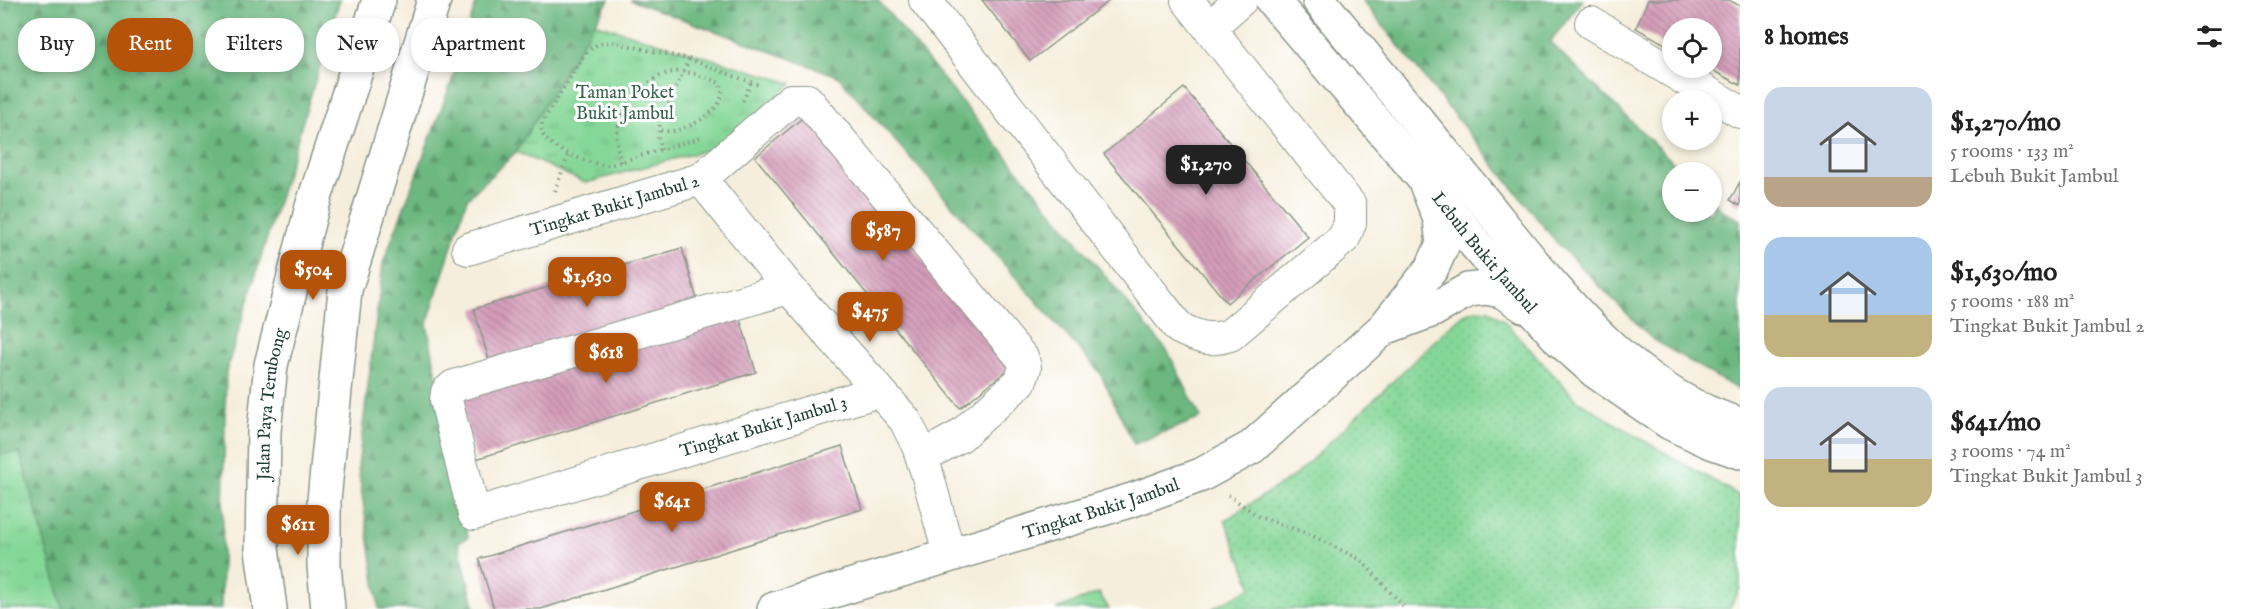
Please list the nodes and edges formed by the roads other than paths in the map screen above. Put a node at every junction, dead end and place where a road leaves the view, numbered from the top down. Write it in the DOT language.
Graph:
graph roads {
  1 [pos="378,0"];
  2 [pos="434,0"];
  3 [pos="925,0"];
  4 [pos="1187,0"];
  5 [pos="1241,0"];
  6 [pos="1272,0"];
  7 [pos="1319,0"];
  8 [pos="1591,23"];
  9 [pos="1209,28"];
  10 [pos="1740,112"];
  11 [pos="700,179"];
  12 [pos="1424,179"];
  13 [pos="468,249"];
  14 [pos="789,288"];
  15 [pos="1384,328"];
  16 [pos="1560,340"];
  17 [pos="879,391"];
  18 [pos="1740,424"];
  19 [pos="1740,452"];
  20 [pos="922,457"];
  21 [pos="949,554"];
  22 [pos="837,600"];
  23 [pos="270,609"];
  24 [pos="328,609"];
  25 [pos="774,609"];
  1 -- 23 [label="main road, Jalan Paya Terubong"];
  2 -- 24 [label="main road"];
  3 -- 9 [label="street"];
  4 -- 9 [label="street"];
  5 -- 9 [label="street"];
  6 -- 12 [label="main road, Lebuh Bukit Jambul"];
  7 -- 18 [label="main road, Lebuh Bukit Jambul"];
  8 -- 10 [label="street"];
  11 -- 13 [label="street, Tingkat Bukit Jambul 2"];
  11 -- 14 [label="street, Tingkat Bukit Jambul 2"];
  11 -- 20 [label="street"];
  12 -- 15 [label="main road"];
  12 -- 16 [label="main road, Lebuh Bukit Jambul"];
  14 -- 17 [label="street, Tingkat Bukit Jambul 2"];
  14 -- 17 [label="street, Tingkat Bukit Jambul 3"];
  15 -- 16 [label="main road"];
  15 -- 21 [label="main road, Tingkat Bukit Jambul"];
  16 -- 19 [label="main road, Lebuh Bukit Jambul"];
  17 -- 20 [label="street, Tingkat Bukit Jambul 2"];
  20 -- 21 [label="street, Tingkat Bukit Jambul 2"];
  21 -- 22 [label="main road, Tingkat Bukit Jambul"];
  22 -- 25 [label="main road, Tingkat Bukit Jambul"];
}
